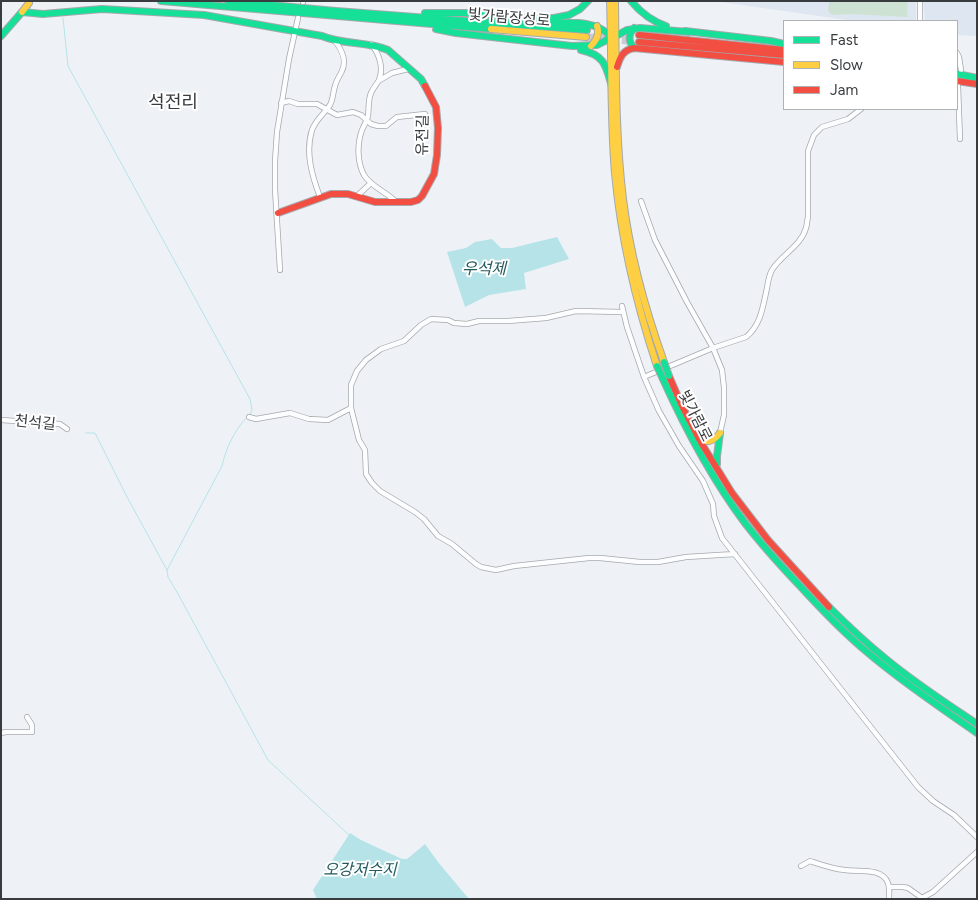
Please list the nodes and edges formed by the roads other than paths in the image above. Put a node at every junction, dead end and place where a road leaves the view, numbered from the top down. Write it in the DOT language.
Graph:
graph roads {
  1 [pos="161,1"];
  2 [pos="228,1"];
  3 [pos="250,1"];
  4 [pos="277,1"];
  5 [pos="588,1"];
  6 [pos="610,1"];
  7 [pos="615,1"];
  8 [pos="631,1"];
  9 [pos="920,1"];
  10 [pos="29,2"];
  11 [pos="241,2"];
  12 [pos="22,12"];
  13 [pos="338,17"];
  14 [pos="298,18"];
  15 [pos="525,18"];
  16 [pos="920,20"];
  17 [pos="596,26"];
  18 [pos="634,28"];
  19 [pos="295,30"];
  20 [pos="689,32"];
  21 [pos="1,36"];
  22 [pos="613,36"];
  23 [pos="335,41"];
  24 [pos="371,44"];
  25 [pos="783,44"];
  26 [pos="572,46"];
  27 [pos="591,46"];
  28 [pos="634,48"];
  29 [pos="783,50"];
  30 [pos="958,54"];
  31 [pos="783,56"];
  32 [pos="783,62"];
  33 [pos="617,67"];
  34 [pos="408,69"];
  35 [pos="959,72"];
  36 [pos="977,78"];
  37 [pos="379,81"];
  38 [pos="958,83"];
  39 [pos="977,84"];
  40 [pos="612,87"];
  41 [pos="958,92"];
  42 [pos="282,103"];
  43 [pos="326,109"];
  44 [pos="860,110"];
  45 [pos="425,114"];
  46 [pos="366,120"];
  47 [pos="960,140"];
  48 [pos="371,183"];
  49 [pos="357,196"];
  50 [pos="320,197"];
  51 [pos="641,201"];
  52 [pos="396,202"];
  53 [pos="278,213"];
  54 [pos="280,270"];
  55 [pos="622,306"];
  56 [pos="623,312"];
  57 [pos="713,348"];
  58 [pos="661,364"];
  59 [pos="644,377"];
  60 [pos="666,378"];
  61 [pos="351,408"];
  62 [pos="249,416"];
  63 [pos="1,420"];
  64 [pos="67,429"];
  65 [pos="720,433"];
  66 [pos="700,441"];
  67 [pos="718,468"];
  68 [pos="735,554"];
  69 [pos="27,717"];
  70 [pos="977,724"];
  71 [pos="977,732"];
  72 [pos="1,733"];
  73 [pos="977,837"];
  74 [pos="977,852"];
  75 [pos="801,866"];
  76 [pos="889,887"];
  77 [pos="889,899"];
  1 -- 13 [label="main road, 빛가람장성로"];
  2 -- 11 [label="main road, 빛가람장성로"];
  3 -- 11 [label="main road"];
  4 -- 15 [label="main road"];
  5 -- 15 [label="main road"];
  6 -- 22 [label="main road, 빛가람로"];
  7 -- 22 [label="main road, 빛가람로"];
  8 -- 20 [label="main road"];
  9 -- 16 [label="street"];
  10 -- 12 [label="main road"];
  11 -- 13 [label="main road, 빛가람장성로"];
  12 -- 19 [label="main road, 유전길"];
  12 -- 21 [label="main road"];
  13 -- 26 [label="main road"];
  14 -- 19 [label="street"];
  15 -- 17 [label="main road"];
  17 -- 22 [label="main road"];
  17 -- 27 [label="main road"];
  18 -- 20 [label="main road"];
  18 -- 22 [label="main road"];
  18 -- 28 [label="main road"];
  19 -- 23 [label="main road, 유전길"];
  19 -- 42 [label="street"];
  20 -- 25 [label="main road"];
  22 -- 27 [label="main road"];
  22 -- 28 [label="main road"];
  22 -- 33 [label="main road, 빛가람로"];
  22 -- 40 [label="main road, 빛가람로"];
  23 -- 24 [label="main road, 유전길"];
  23 -- 43 [label="street"];
  24 -- 34 [label="main road, 유전길"];
  24 -- 37 [label="street"];
  26 -- 27 [label="main road"];
  26 -- 40 [label="main road"];
  28 -- 32 [label="main road"];
  28 -- 33 [label="main road"];
  29 -- 31 [label="main road"];
  30 -- 35 [label="street"];
  33 -- 58 [label="main road, 빛가람로"];
  34 -- 37 [label="street"];
  34 -- 52 [label="main road, 유전길"];
  35 -- 36 [label="main road"];
  37 -- 46 [label="street"];
  38 -- 39 [label="main road"];
  38 -- 41 [label="street"];
  40 -- 58 [label="main road, 빛가람로"];
  41 -- 47 [label="street"];
  42 -- 43 [label="street"];
  42 -- 53 [label="street"];
  43 -- 46 [label="street"];
  43 -- 50 [label="street"];
  44 -- 57 [label="street"];
  45 -- 46 [label="street"];
  46 -- 48 [label="street"];
  48 -- 49 [label="street"];
  48 -- 52 [label="street"];
  49 -- 50 [label="main road, 유전길"];
  49 -- 52 [label="main road, 유전길"];
  50 -- 53 [label="main road, 유전길"];
  51 -- 57 [label="street"];
  53 -- 54 [label="street"];
  55 -- 56 [label="street"];
  56 -- 59 [label="street"];
  56 -- 61 [label="street"];
  57 -- 59 [label="street"];
  57 -- 65 [label="street"];
  58 -- 60 [label="main road, 빛가람로, bridge"];
  59 -- 68 [label="street"];
  60 -- 66 [label="main road, 빛가람로"];
  60 -- 71 [label="main road, 빛가람로"];
  61 -- 62 [label="street"];
  61 -- 68 [label="street"];
  63 -- 64 [label="street, 천석길"];
  65 -- 66 [label="main road"];
  65 -- 67 [label="main road"];
  66 -- 67 [label="main road, 빛가람로"];
  67 -- 70 [label="main road, 빛가람로"];
  68 -- 73 [label="street"];
  69 -- 72 [label="street"];
  74 -- 76 [label="street"];
  75 -- 76 [label="street"];
  76 -- 77 [label="street"];
}
